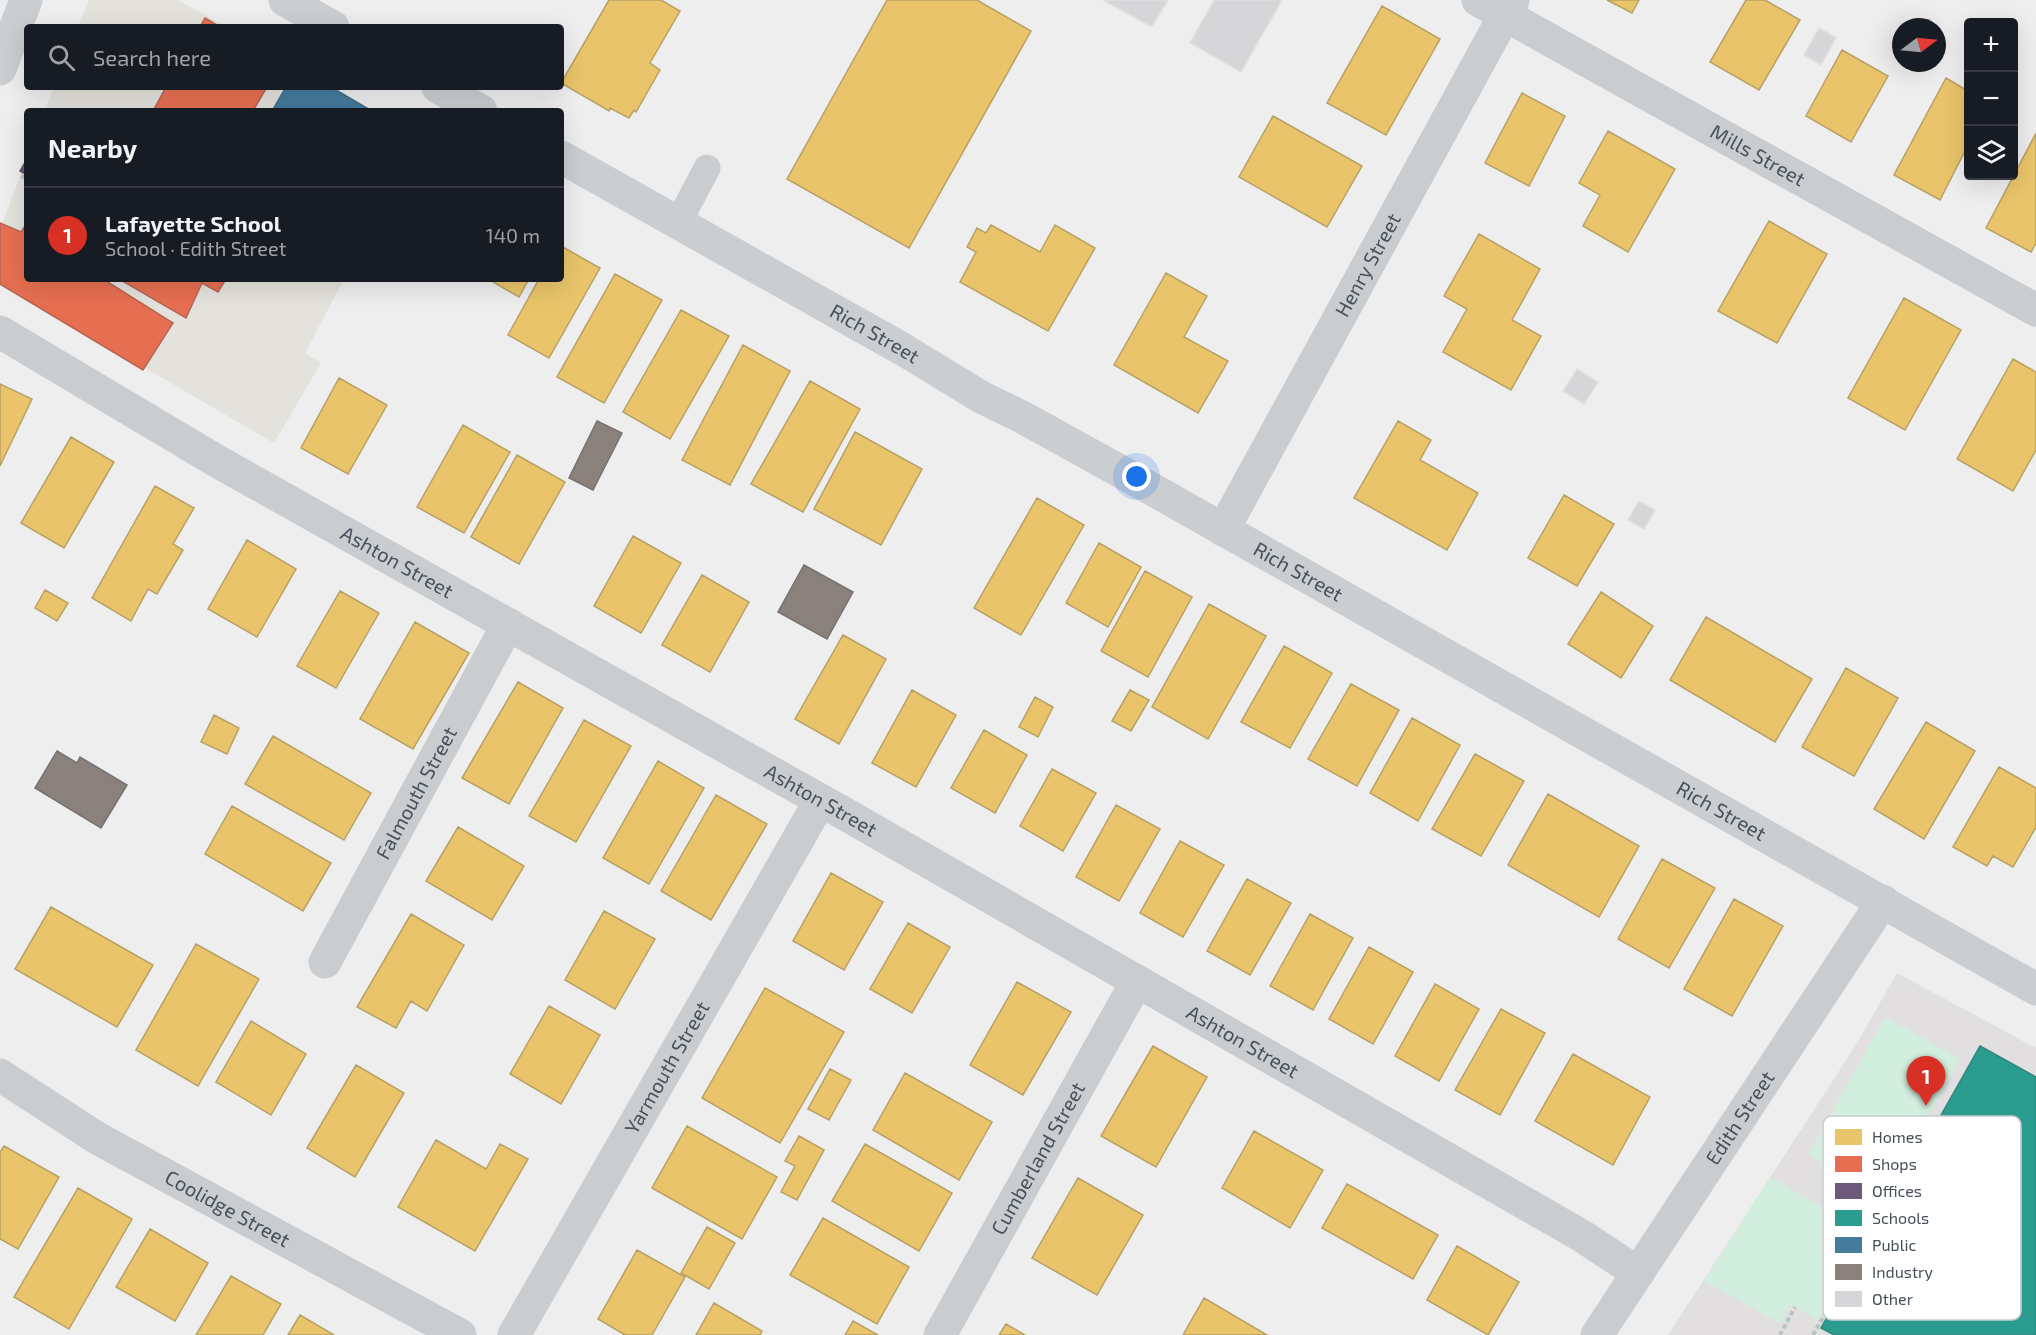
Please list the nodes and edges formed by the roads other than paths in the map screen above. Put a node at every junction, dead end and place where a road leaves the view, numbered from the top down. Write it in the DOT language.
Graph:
graph roads {
  1 [pos="26,0"];
  2 [pos="285,0"];
  3 [pos="1499,5"];
  4 [pos="328,24"];
  5 [pos="0,69"];
  6 [pos="443,90"];
  7 [pos="476,108"];
  8 [pos="564,159"];
  9 [pos="707,168"];
  10 [pos="678,224"];
  11 [pos="2036,310"];
  12 [pos="0,332"];
  13 [pos="1223,530"];
  14 [pos="508,624"];
  15 [pos="820,801"];
  16 [pos="1883,901"];
  17 [pos="325,962"];
  18 [pos="1137,981"];
  19 [pos="2036,989"];
  20 [pos="0,1075"];
  21 [pos="1638,1273"];
  22 [pos="460,1335"];
  23 [pos="514,1335"];
  24 [pos="940,1335"];
  25 [pos="1597,1335"];
  1 -- 5 [label="street"];
  2 -- 4 [label="street"];
  3 -- 11 [label="street, Mills Street"];
  3 -- 13 [label="street, Henry Street"];
  6 -- 7 [label="street"];
  8 -- 10 [label="street, Rich Street"];
  9 -- 10 [label="lane"];
  10 -- 13 [label="street, Rich Street"];
  12 -- 14 [label="street, Ashton Street"];
  13 -- 16 [label="street, Rich Street"];
  14 -- 15 [label="street, Ashton Street"];
  14 -- 17 [label="street, Falmouth Street"];
  15 -- 18 [label="street, Ashton Street"];
  15 -- 23 [label="street, Yarmouth Street"];
  16 -- 19 [label="street, Rich Street"];
  16 -- 21 [label="street, Edith Street"];
  18 -- 21 [label="street, Ashton Street"];
  18 -- 24 [label="street, Cumberland Street"];
  20 -- 22 [label="street, Coolidge Street"];
  21 -- 25 [label="street, Edith Street"];
}
